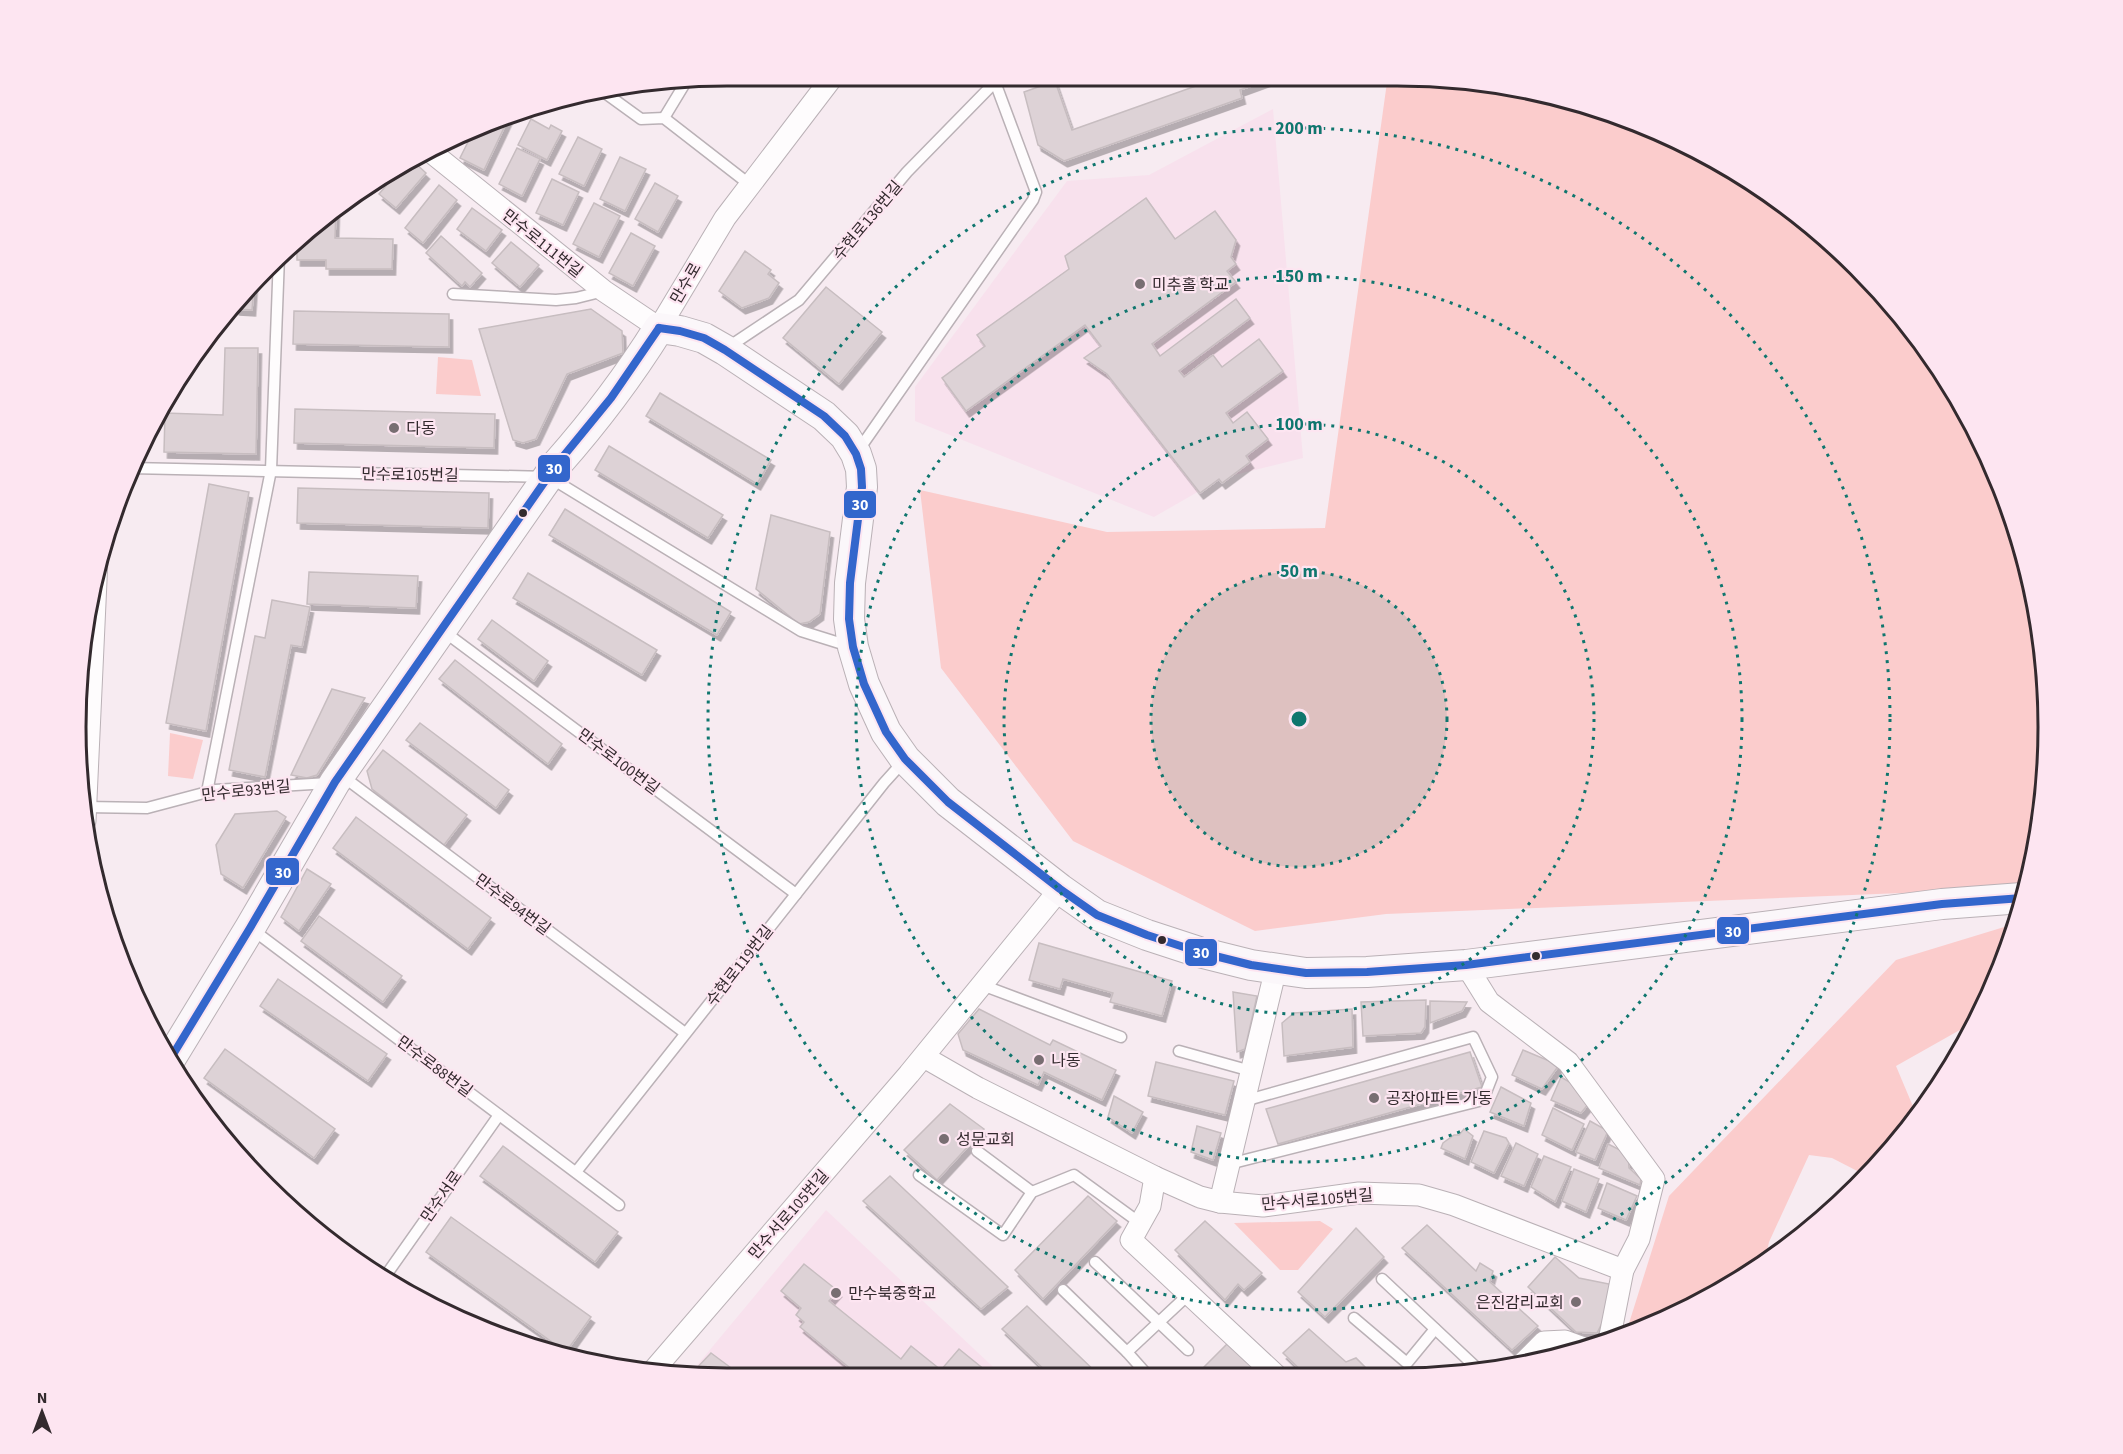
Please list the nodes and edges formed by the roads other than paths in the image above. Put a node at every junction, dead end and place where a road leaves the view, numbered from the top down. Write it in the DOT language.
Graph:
graph roads {
  1 [pos="826,86"];
  2 [pos="991,86"];
  3 [pos="999,86"];
  4 [pos="683,87"];
  5 [pos="610,97"];
  6 [pos="664,118"];
  7 [pos="436,156"];
  8 [pos="750,184"];
  9 [pos="279,268"];
  10 [pos="604,291"];
  11 [pos="453,294"];
  12 [pos="659,328"];
  13 [pos="725,350"];
  14 [pos="856,454"];
  15 [pos="140,468"];
  16 [pos="271,470"];
  17 [pos="549,477"];
  18 [pos="442,629"];
  19 [pos="853,647"];
  20 [pos="905,759"];
  21 [pos="338,779"];
  22 [pos="207,792"];
  23 [pos="91,813"];
  24 [pos="1060,889"];
  25 [pos="796,894"];
  26 [pos="2014,899"];
  27 [pos="250,928"];
  28 [pos="1466,965"];
  29 [pos="1276,968"];
  30 [pos="982,985"];
  31 [pos="685,1033"];
  32 [pos="1121,1037"];
  33 [pos="1179,1051"];
  34 [pos="174,1053"];
  35 [pos="924,1057"];
  36 [pos="1251,1071"];
  37 [pos="1244,1101"];
  38 [pos="499,1115"];
  39 [pos="977,1151"];
  40 [pos="1229,1164"];
  41 [pos="576,1172"];
  42 [pos="918,1175"];
  43 [pos="1155,1177"];
  44 [pos="1032,1192"];
  45 [pos="1220,1202"];
  46 [pos="619,1204"];
  47 [pos="1140,1223"];
  48 [pos="1095,1262"];
  49 [pos="1623,1270"];
  50 [pos="389,1272"];
  51 [pos="1382,1279"];
  52 [pos="1064,1290"];
  53 [pos="1189,1294"];
  54 [pos="1354,1318"];
  55 [pos="1159,1322"];
  56 [pos="1436,1329"];
  57 [pos="1611,1331"];
  58 [pos="1572,1344"];
  59 [pos="1188,1350"];
  60 [pos="1127,1352"];
  61 [pos="1533,1353"];
  62 [pos="658,1364"];
  63 [pos="1472,1364"];
  64 [pos="1141,1368"];
  65 [pos="1268,1368"];
  1 -- 8 [label="street, 만수로"];
  2 -- 13 [label="lane, 수현로136번길"];
  3 -- 14 [label="lane"];
  4 -- 6 [label="lane"];
  5 -- 6 [label="lane"];
  6 -- 8 [label="lane"];
  7 -- 10 [label="street, 만수로111번길"];
  8 -- 12 [label="street, 만수로"];
  9 -- 16 [label="lane"];
  10 -- 11 [label="lane"];
  10 -- 12 [label="street, 만수로111번길"];
  12 -- 13 [label="street"];
  12 -- 17 [label="street, 만수로"];
  13 -- 14 [label="street"];
  14 -- 19 [label="street"];
  15 -- 16 [label="lane, 만수로105번길"];
  16 -- 17 [label="lane, 만수로105번길"];
  16 -- 22 [label="lane"];
  17 -- 18 [label="street, 만수로"];
  17 -- 19 [label="lane"];
  18 -- 21 [label="street, 만수로"];
  18 -- 25 [label="lane, 만수로100번길"];
  19 -- 20 [label="street"];
  20 -- 24 [label="street"];
  20 -- 25 [label="lane, 수현로119번길"];
  21 -- 22 [label="lane, 만수로93번길"];
  21 -- 27 [label="street, 만수로"];
  21 -- 31 [label="lane, 만수로94번길"];
  22 -- 23 [label="lane, 만수로93번길"];
  24 -- 29 [label="street"];
  24 -- 30 [label="street, 만수서로105번길"];
  25 -- 31 [label="lane, 수현로119번길"];
  26 -- 28 [label="street"];
  27 -- 34 [label="street, 만수로"];
  27 -- 38 [label="lane, 만수로88번길"];
  28 -- 29 [label="street"];
  28 -- 49 [label="street"];
  29 -- 36 [label="street"];
  30 -- 32 [label="lane"];
  30 -- 35 [label="street, 만수서로105번길"];
  31 -- 41 [label="lane, 수현로119번길"];
  33 -- 36 [label="lane"];
  35 -- 43 [label="street, 만수서로105번길"];
  35 -- 62 [label="street, 만수서로105번길"];
  36 -- 37 [label="street"];
  37 -- 40 [label="street"];
  37 -- 40 [label="lane"];
  38 -- 41 [label="lane, 만수로88번길"];
  38 -- 50 [label="lane, 만수서로"];
  39 -- 44 [label="lane"];
  40 -- 45 [label="street"];
  41 -- 46 [label="lane, 만수로88번길"];
  42 -- 44 [label="lane"];
  43 -- 45 [label="street, 만수서로105번길"];
  43 -- 47 [label="street"];
  44 -- 47 [label="lane"];
  45 -- 49 [label="street, 만수서로105번길"];
  47 -- 53 [label="street"];
  48 -- 55 [label="lane"];
  49 -- 57 [label="street"];
  51 -- 56 [label="lane"];
  52 -- 60 [label="lane"];
  53 -- 55 [label="lane"];
  53 -- 65 [label="street"];
  54 -- 56 [label="lane"];
  55 -- 59 [label="lane"];
  55 -- 60 [label="lane"];
  56 -- 63 [label="lane"];
  58 -- 61 [label="street"];
  60 -- 64 [label="lane"];
}
